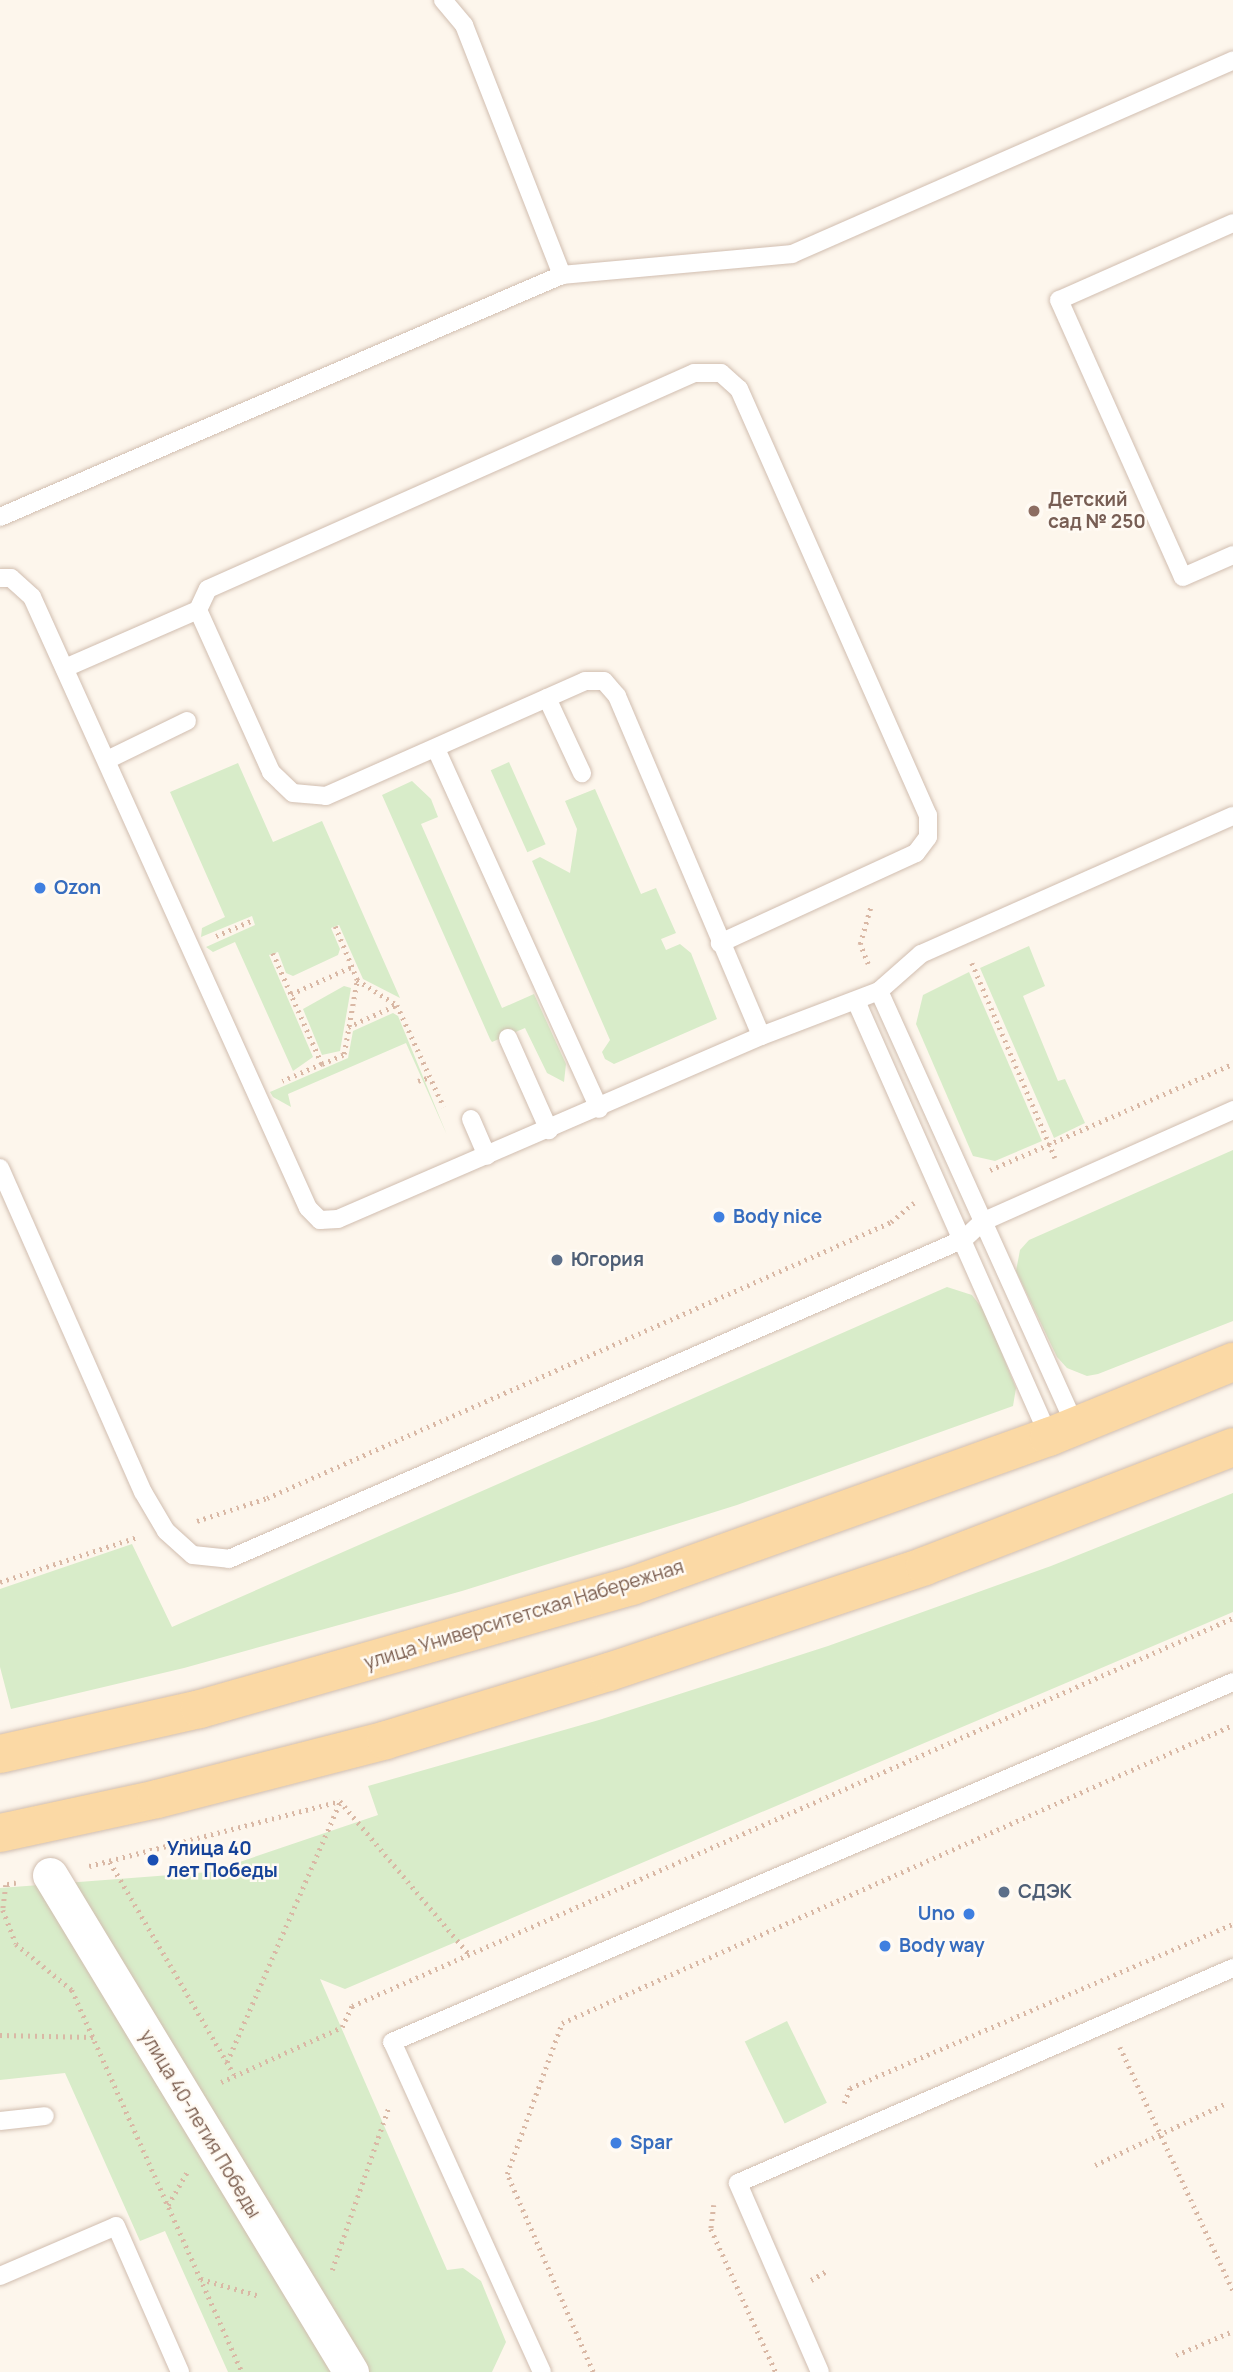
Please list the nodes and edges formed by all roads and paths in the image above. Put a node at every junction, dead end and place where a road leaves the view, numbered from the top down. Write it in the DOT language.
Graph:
graph roads {
  1 [pos="443,0"];
  2 [pos="1233,60"];
  3 [pos="1233,223"];
  4 [pos="562,275"];
  5 [pos="0,516"];
  6 [pos="1233,555"];
  7 [pos="0,578"];
  8 [pos="198,610"];
  9 [pos="65,668"];
  10 [pos="547,698"];
  11 [pos="187,721"];
  12 [pos="436,748"];
  13 [pos="107,760"];
  14 [pos="582,773"];
  15 [pos="1233,816"];
  16 [pos="871,908"];
  17 [pos="253,920"];
  18 [pos="335,926"];
  19 [pos="863,933"];
  20 [pos="960,936"];
  21 [pos="720,943"];
  22 [pos="192,947"];
  23 [pos="273,953"];
  24 [pos="351,967"];
  25 [pos="357,979"];
  26 [pos="879,991"];
  27 [pos="291,994"];
  28 [pos="856,1001"];
  29 [pos="397,1005"];
  30 [pos="348,1027"];
  31 [pos="761,1036"];
  32 [pos="508,1038"];
  33 [pos="322,1064"];
  34 [pos="1233,1064"];
  35 [pos="430,1077"];
  36 [pos="418,1081"];
  37 [pos="256,1093"];
  38 [pos="599,1109"];
  39 [pos="1233,1111"];
  40 [pos="471,1119"];
  41 [pos="549,1130"];
  42 [pos="1049,1144"];
  43 [pos="487,1156"];
  44 [pos="469,1165"];
  45 [pos="0,1168"];
  46 [pos="960,1173"];
  47 [pos="938,1182"];
  48 [pos="1066,1185"];
  49 [pos="982,1222"];
  50 [pos="964,1239"];
  51 [pos="1233,1362"];
  52 [pos="1063,1432"];
  53 [pos="1233,1447"];
  54 [pos="166,1531"];
  55 [pos="0,1582"];
  56 [pos="1233,1618"];
  57 [pos="1233,1682"];
  58 [pos="1233,1725"];
  59 [pos="0,1754"];
  60 [pos="340,1801"];
  61 [pos="0,1833"];
  62 [pos="110,1862"];
  63 [pos="50,1875"];
  64 [pos="6,1885"];
  65 [pos="2,1911"];
  66 [pos="468,1953"];
  67 [pos="1233,1968"];
  68 [pos="1092,1984"];
  69 [pos="1108,2022"];
  70 [pos="0,2035"];
  71 [pos="93,2036"];
  72 [pos="227,2062"];
  73 [pos="402,2065"];
  74 [pos="234,2074"];
  75 [pos="1227,2103"];
  76 [pos="186,2104"];
  77 [pos="45,2116"];
  78 [pos="0,2121"];
  79 [pos="1161,2134"];
  80 [pos="1095,2165"];
  81 [pos="0,2276"];
  82 [pos="200,2278"];
  83 [pos="1233,2290"];
  84 [pos="317,2314"];
  85 [pos="1233,2331"];
  86 [pos="1176,2355"];
  87 [pos="180,2372"];
  88 [pos="242,2372"];
  89 [pos="351,2372"];
  90 [pos="542,2372"];
  91 [pos="593,2372"];
  92 [pos="821,2372"];
  1 -- 4 [label="lane"];
  2 -- 4 [label="lane"];
  3 -- 6 [label="lane"];
  4 -- 5 [label="lane"];
  7 -- 9 [label="lane"];
  8 -- 9 [label="lane"];
  8 -- 12 [label="lane"];
  8 -- 21 [label="lane"];
  9 -- 13 [label="lane"];
  10 -- 12 [label="lane"];
  10 -- 14 [label="lane"];
  10 -- 21 [label="lane"];
  11 -- 13 [label="lane"];
  12 -- 38 [label="lane"];
  13 -- 22 [label="lane"];
  15 -- 20 [label="lane"];
  16 -- 19 [label="path"];
  17 -- 22 [label="path"];
  18 -- 24 [label="path"];
  20 -- 26 [label="lane"];
  20 -- 42 [label="path"];
  21 -- 31 [label="lane"];
  22 -- 37 [label="lane"];
  23 -- 27 [label="path"];
  24 -- 25 [label="path"];
  24 -- 27 [label="path"];
  25 -- 29 [label="path"];
  25 -- 30 [label="path"];
  26 -- 28 [label="lane"];
  26 -- 46 [label="lane"];
  27 -- 33 [label="path"];
  28 -- 31 [label="lane"];
  28 -- 47 [label="lane"];
  29 -- 30 [label="path"];
  29 -- 35 [label="path"];
  30 -- 33 [label="path"];
  31 -- 38 [label="lane"];
  32 -- 41 [label="lane"];
  33 -- 37 [label="path"];
  34 -- 42 [label="path"];
  35 -- 36 [label="path"];
  35 -- 44 [label="path"];
  37 -- 44 [label="lane"];
  38 -- 41 [label="lane"];
  39 -- 48 [label="lane"];
  40 -- 43 [label="lane"];
  41 -- 43 [label="lane"];
  42 -- 46 [label="path"];
  42 -- 48 [label="path"];
  43 -- 44 [label="lane"];
  45 -- 54 [label="lane"];
  46 -- 49 [label="lane"];
  47 -- 50 [label="lane"];
  47 -- 54 [label="path"];
  48 -- 49 [label="lane"];
  49 -- 50 [label="lane"];
  49 -- 52 [label="lane"];
  50 -- 52 [label="lane"];
  50 -- 54 [label="lane"];
  51 -- 52 [label="main road, улица Университетская Набережная"];
  52 -- 59 [label="main road, улица Университетская Набережная"];
  53 -- 61 [label="main road"];
  54 -- 55 [label="path"];
  56 -- 66 [label="path"];
  57 -- 73 [label="lane"];
  58 -- 91 [label="path"];
  60 -- 62 [label="path"];
  60 -- 66 [label="path"];
  60 -- 72 [label="path"];
  62 -- 63 [label="path"];
  62 -- 72 [label="path"];
  63 -- 76 [label="street, улица 40-летия Победы"];
  64 -- 65 [label="path"];
  65 -- 71 [label="path"];
  66 -- 74 [label="path"];
  67 -- 69 [label="lane"];
  68 -- 69 [label="path"];
  69 -- 79 [label="path"];
  69 -- 92 [label="lane"];
  70 -- 71 [label="path"];
  71 -- 82 [label="path"];
  72 -- 74 [label="path"];
  73 -- 84 [label="path"];
  73 -- 90 [label="lane"];
  74 -- 76 [label="path"];
  75 -- 79 [label="path"];
  76 -- 84 [label="street, улица 40-летия Победы"];
  77 -- 78 [label="lane"];
  79 -- 80 [label="path"];
  79 -- 83 [label="path"];
  81 -- 87 [label="lane"];
  82 -- 84 [label="path"];
  82 -- 88 [label="path"];
  84 -- 89 [label="street, улица 40-летия Победы"];
  85 -- 86 [label="path"];
}
